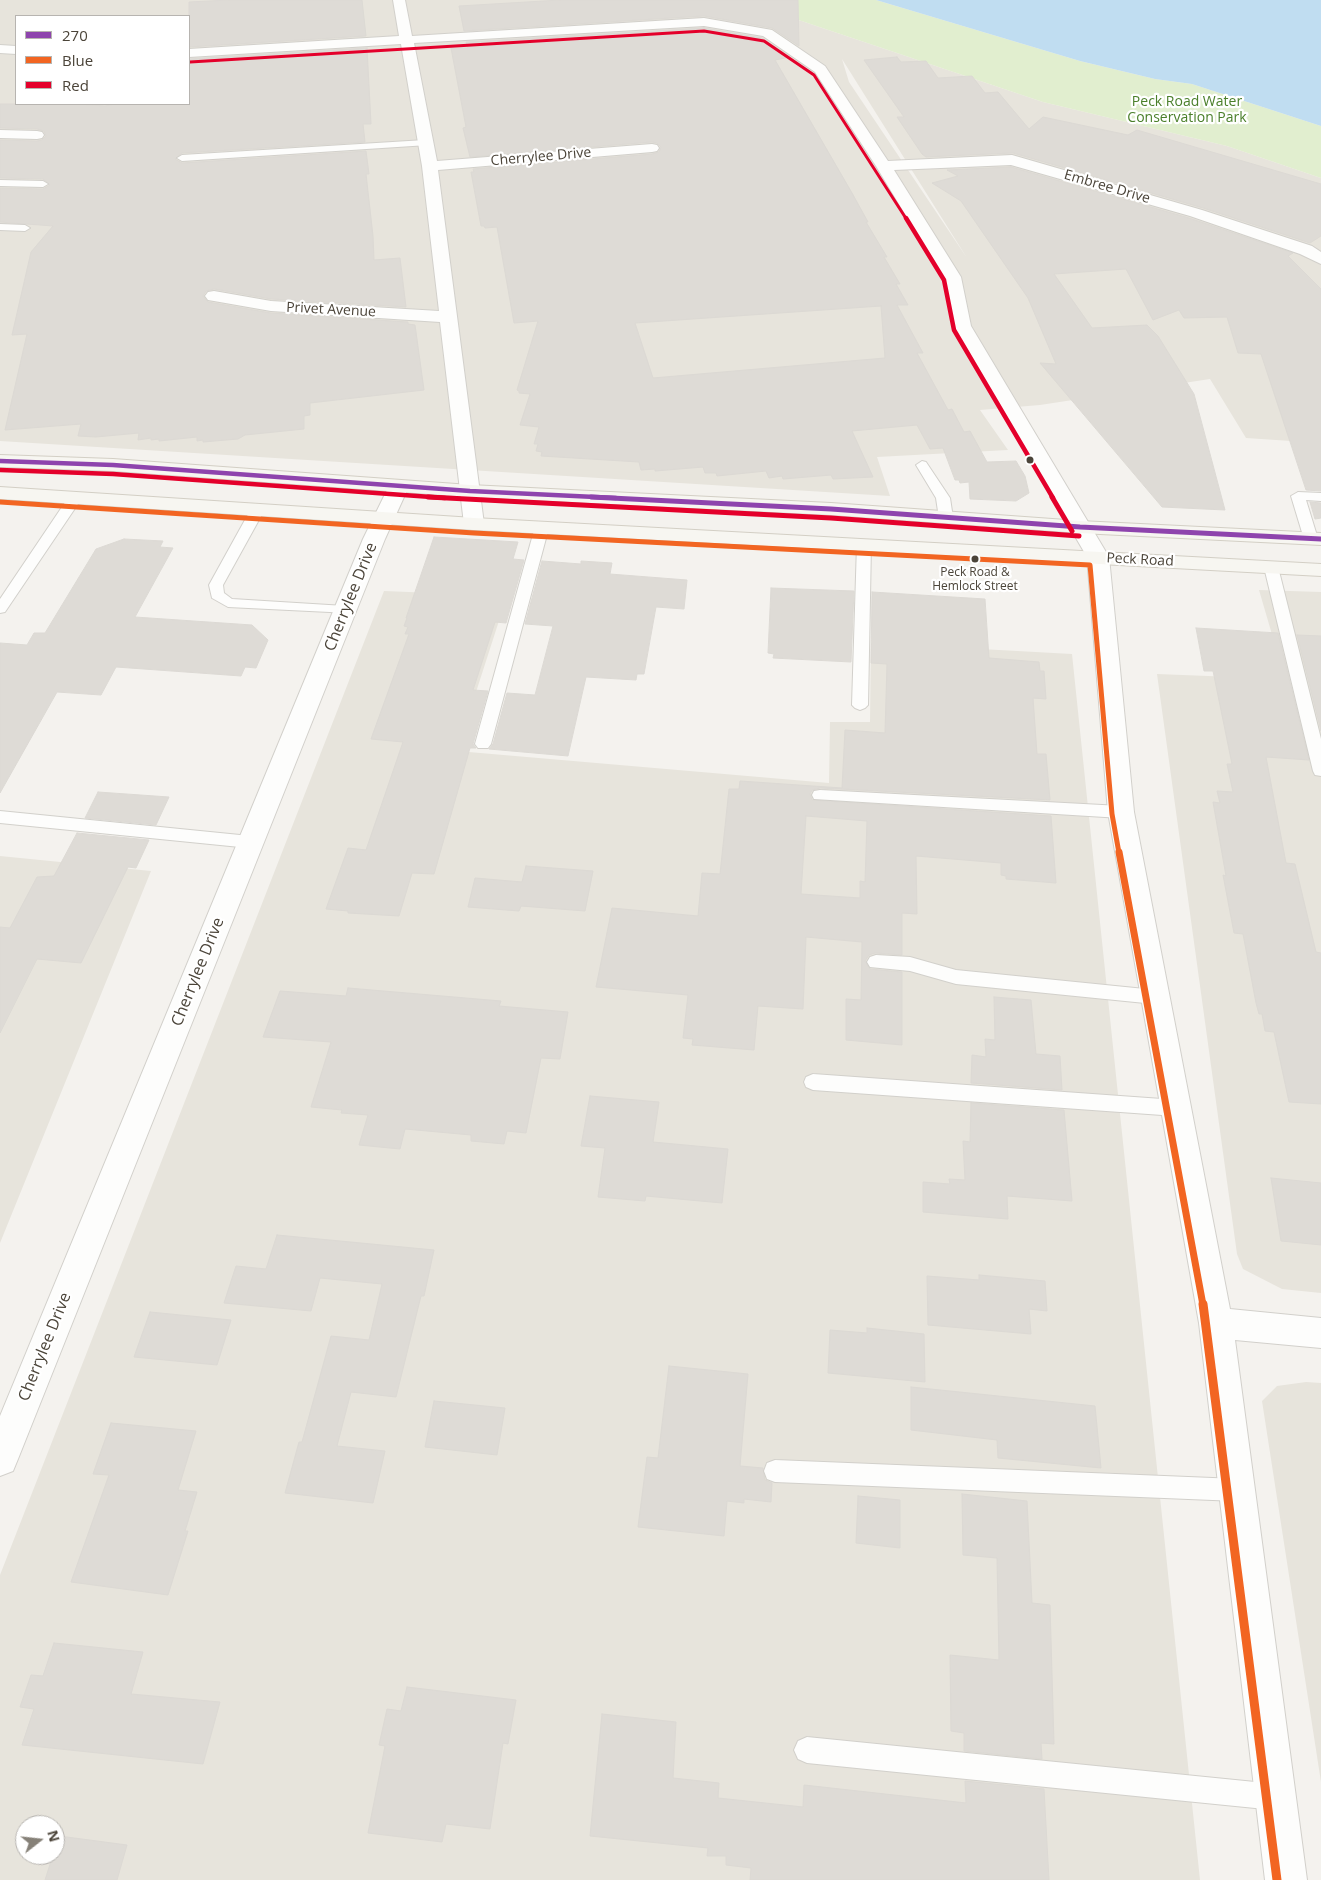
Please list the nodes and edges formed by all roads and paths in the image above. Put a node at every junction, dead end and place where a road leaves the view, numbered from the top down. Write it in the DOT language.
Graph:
graph roads {
  1 [pos="399,0"];
  2 [pos="406,42"];
  3 [pos="0,49"];
  4 [pos="15,50"];
  5 [pos="190,53"];
  6 [pos="0,134"];
  7 [pos="37,135"];
  8 [pos="425,143"];
  9 [pos="652,148"];
  10 [pos="182,158"];
  11 [pos="430,166"];
  12 [pos="884,166"];
  13 [pos="0,182"];
  14 [pos="43,184"];
  15 [pos="0,227"];
  16 [pos="25,228"];
  17 [pos="1321,259"];
  18 [pos="214,296"];
  19 [pos="450,317"];
  20 [pos="0,461"];
  21 [pos="922,465"];
  22 [pos="398,486"];
  23 [pos="470,491"];
  24 [pos="0,493"];
  25 [pos="1321,497"];
  26 [pos="75,498"];
  27 [pos="258,509"];
  28 [pos="383,517"];
  29 [pos="946,518"];
  30 [pos="474,524"];
  31 [pos="542,528"];
  32 [pos="1080,528"];
  33 [pos="1316,539"];
  34 [pos="864,544"];
  35 [pos="1098,557"];
  36 [pos="1271,567"];
  37 [pos="1321,570"];
  38 [pos="0,610"];
  39 [pos="345,610"];
  40 [pos="860,705"];
  41 [pos="483,744"];
  42 [pos="1321,771"];
  43 [pos="820,795"];
  44 [pos="1121,812"];
  45 [pos="0,817"];
  46 [pos="250,842"];
  47 [pos="876,962"];
  48 [pos="1155,997"];
  49 [pos="813,1082"];
  50 [pos="1176,1108"];
  51 [pos="1216,1323"];
  52 [pos="1321,1333"];
  53 [pos="0,1459"];
  54 [pos="775,1471"];
  55 [pos="1237,1490"];
  56 [pos="807,1750"];
  57 [pos="1276,1797"];
  58 [pos="1286,1880"];
  1 -- 2 [label="street"];
  2 -- 5 [label="street"];
  2 -- 8 [label="street"];
  2 -- 12 [label="street"];
  3 -- 4 [label="street"];
  6 -- 7 [label="street"];
  8 -- 10 [label="lane"];
  8 -- 11 [label="street"];
  9 -- 11 [label="street, Cherrylee Drive"];
  11 -- 19 [label="street"];
  12 -- 17 [label="street, Embree Drive"];
  12 -- 32 [label="street"];
  13 -- 14 [label="lane"];
  15 -- 16 [label="lane"];
  18 -- 19 [label="street, Privet Avenue"];
  19 -- 23 [label="street"];
  20 -- 22 [label="main road, Peck Road"];
  21 -- 29 [label="lane"];
  22 -- 23 [label="main road, Peck Road"];
  22 -- 28 [label="street, Cherrylee Drive"];
  23 -- 29 [label="main road, Peck Road"];
  23 -- 30 [label="street"];
  24 -- 26 [label="main road, Peck Road"];
  25 -- 33 [label="lane"];
  26 -- 27 [label="main road, Peck Road"];
  26 -- 38 [label="lane"];
  27 -- 28 [label="main road, Peck Road"];
  27 -- 39 [label="lane"];
  28 -- 30 [label="main road, Peck Road"];
  28 -- 39 [label="street, Cherrylee Drive"];
  29 -- 32 [label="main road, Peck Road"];
  30 -- 31 [label="main road, Peck Road"];
  31 -- 34 [label="main road, Peck Road"];
  31 -- 41 [label="lane"];
  32 -- 33 [label="main road, Peck Road"];
  32 -- 35 [label="street"];
  34 -- 35 [label="main road, Peck Road"];
  34 -- 40 [label="lane"];
  35 -- 36 [label="main road, Peck Road"];
  35 -- 44 [label="street"];
  36 -- 37 [label="main road, Peck Road"];
  36 -- 42 [label="lane"];
  39 -- 46 [label="street, Cherrylee Drive"];
  43 -- 44 [label="lane"];
  44 -- 48 [label="street"];
  45 -- 46 [label="lane"];
  46 -- 53 [label="street, Cherrylee Drive"];
  47 -- 48 [label="lane"];
  48 -- 50 [label="street"];
  49 -- 50 [label="lane"];
  50 -- 51 [label="street"];
  51 -- 52 [label="street"];
  51 -- 55 [label="street"];
  54 -- 55 [label="lane"];
  55 -- 57 [label="street"];
  56 -- 57 [label="lane"];
  57 -- 58 [label="street"];
}
